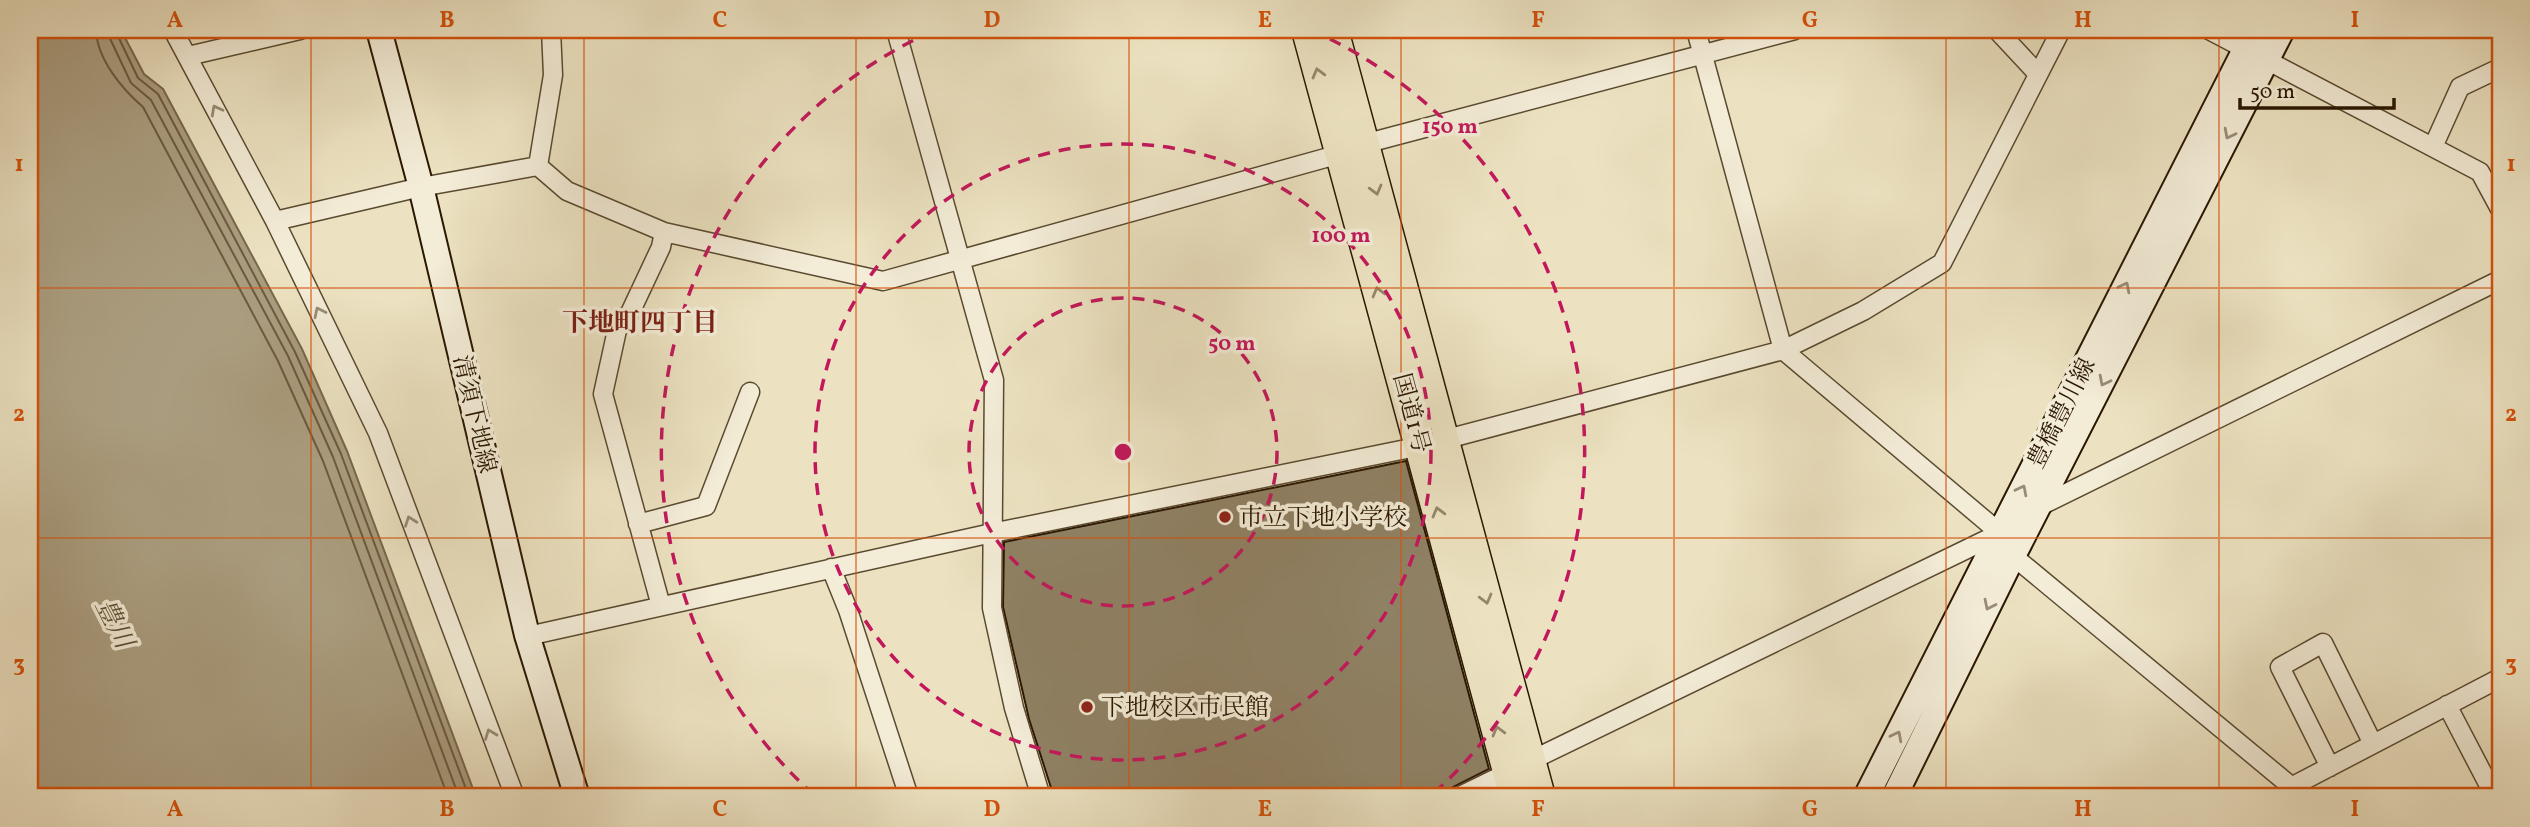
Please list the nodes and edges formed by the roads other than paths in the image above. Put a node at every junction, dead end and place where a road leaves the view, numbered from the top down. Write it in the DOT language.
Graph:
graph roads {
  1 [pos="173,30"];
  2 [pos="300,30"];
  3 [pos="379,30"];
  4 [pos="551,30"];
  5 [pos="896,30"];
  6 [pos="1307,30"];
  7 [pos="1333,30"];
  8 [pos="1696,30"];
  9 [pos="1795,30"];
  10 [pos="1997,30"];
  11 [pos="2061,30"];
  12 [pos="2209,30"];
  13 [pos="2282,30"];
  14 [pos="2256,45"];
  15 [pos="1703,54"];
  16 [pos="188,57"];
  17 [pos="2500,68"];
  18 [pos="2038,74"];
  19 [pos="2433,146"];
  20 [pos="1352,149"];
  21 [pos="538,166"];
  22 [pos="421,187"];
  23 [pos="2500,209"];
  24 [pos="275,221"];
  25 [pos="664,232"];
  26 [pos="959,257"];
  27 [pos="2500,280"];
  28 [pos="1783,350"];
  29 [pos="750,392"];
  30 [pos="1432,443"];
  31 [pos="2040,506"];
  32 [pos="638,524"];
  33 [pos="992,533"];
  34 [pos="2000,533"];
  35 [pos="2013,556"];
  36 [pos="831,568"];
  37 [pos="661,606"];
  38 [pos="528,636"];
  39 [pos="2500,678"];
  40 [pos="2447,705"];
  41 [pos="2373,744"];
  42 [pos="2330,767"];
  43 [pos="1518,777"];
  44 [pos="2294,794"];
  45 [pos="515,797"];
  46 [pos="577,797"];
  47 [pos="909,797"];
  48 [pos="1041,797"];
  49 [pos="1458,797"];
  50 [pos="1540,797"];
  51 [pos="1866,797"];
  52 [pos="1894,797"];
  53 [pos="2495,797"];
  1 -- 16 [label="street"];
  2 -- 16 [label="street"];
  3 -- 22 [label="main road, 清須下地線"];
  4 -- 21 [label="street"];
  5 -- 26 [label="street"];
  20 -- 6 [label="highway, 国道1号, one-way"];
  7 -- 20 [label="highway, 国道1号"];
  8 -- 15 [label="street"];
  9 -- 15 [label="street"];
  10 -- 18 [label="street"];
  11 -- 18 [label="street"];
  12 -- 14 [label="street"];
  13 -- 14 [label="main road, 豊橋豊川線"];
  14 -- 19 [label="street"];
  14 -- 31 [label="main road, 豊橋豊川線, one-way"];
  34 -- 14 [label="main road, 豊橋豊川線, one-way"];
  15 -- 20 [label="street"];
  15 -- 28 [label="street"];
  24 -- 16 [label="street, one-way"];
  17 -- 19 [label="street"];
  18 -- 28 [label="street"];
  19 -- 23 [label="street"];
  20 -- 26 [label="street"];
  20 -- 30 [label="highway, 国道1号"];
  21 -- 22 [label="street"];
  21 -- 25 [label="street"];
  22 -- 24 [label="street"];
  22 -- 38 [label="main road, 清須下地線"];
  45 -- 24 [label="street, one-way"];
  25 -- 26 [label="street"];
  25 -- 32 [label="street"];
  26 -- 33 [label="street"];
  27 -- 31 [label="street"];
  28 -- 30 [label="street"];
  28 -- 34 [label="street"];
  29 -- 32 [label="street"];
  30 -- 33 [label="street"];
  30 -- 43 [label="highway, 国道1号"];
  31 -- 35 [label="main road, 豊橋豊川線"];
  32 -- 37 [label="street"];
  33 -- 36 [label="street"];
  33 -- 48 [label="street"];
  34 -- 43 [label="street"];
  51 -- 34 [label="main road, 豊橋豊川線, one-way"];
  35 -- 44 [label="street"];
  35 -- 52 [label="main road, 豊橋豊川線, one-way"];
  36 -- 37 [label="street"];
  36 -- 47 [label="street"];
  37 -- 38 [label="street"];
  38 -- 46 [label="main road, 清須下地線"];
  39 -- 40 [label="street"];
  40 -- 41 [label="street"];
  40 -- 53 [label="street"];
  41 -- 42 [label="street"];
  41 -- 42 [label="street"];
  42 -- 44 [label="street"];
  43 -- 49 [label="street"];
  43 -- 50 [label="highway, 国道1号"];
}
